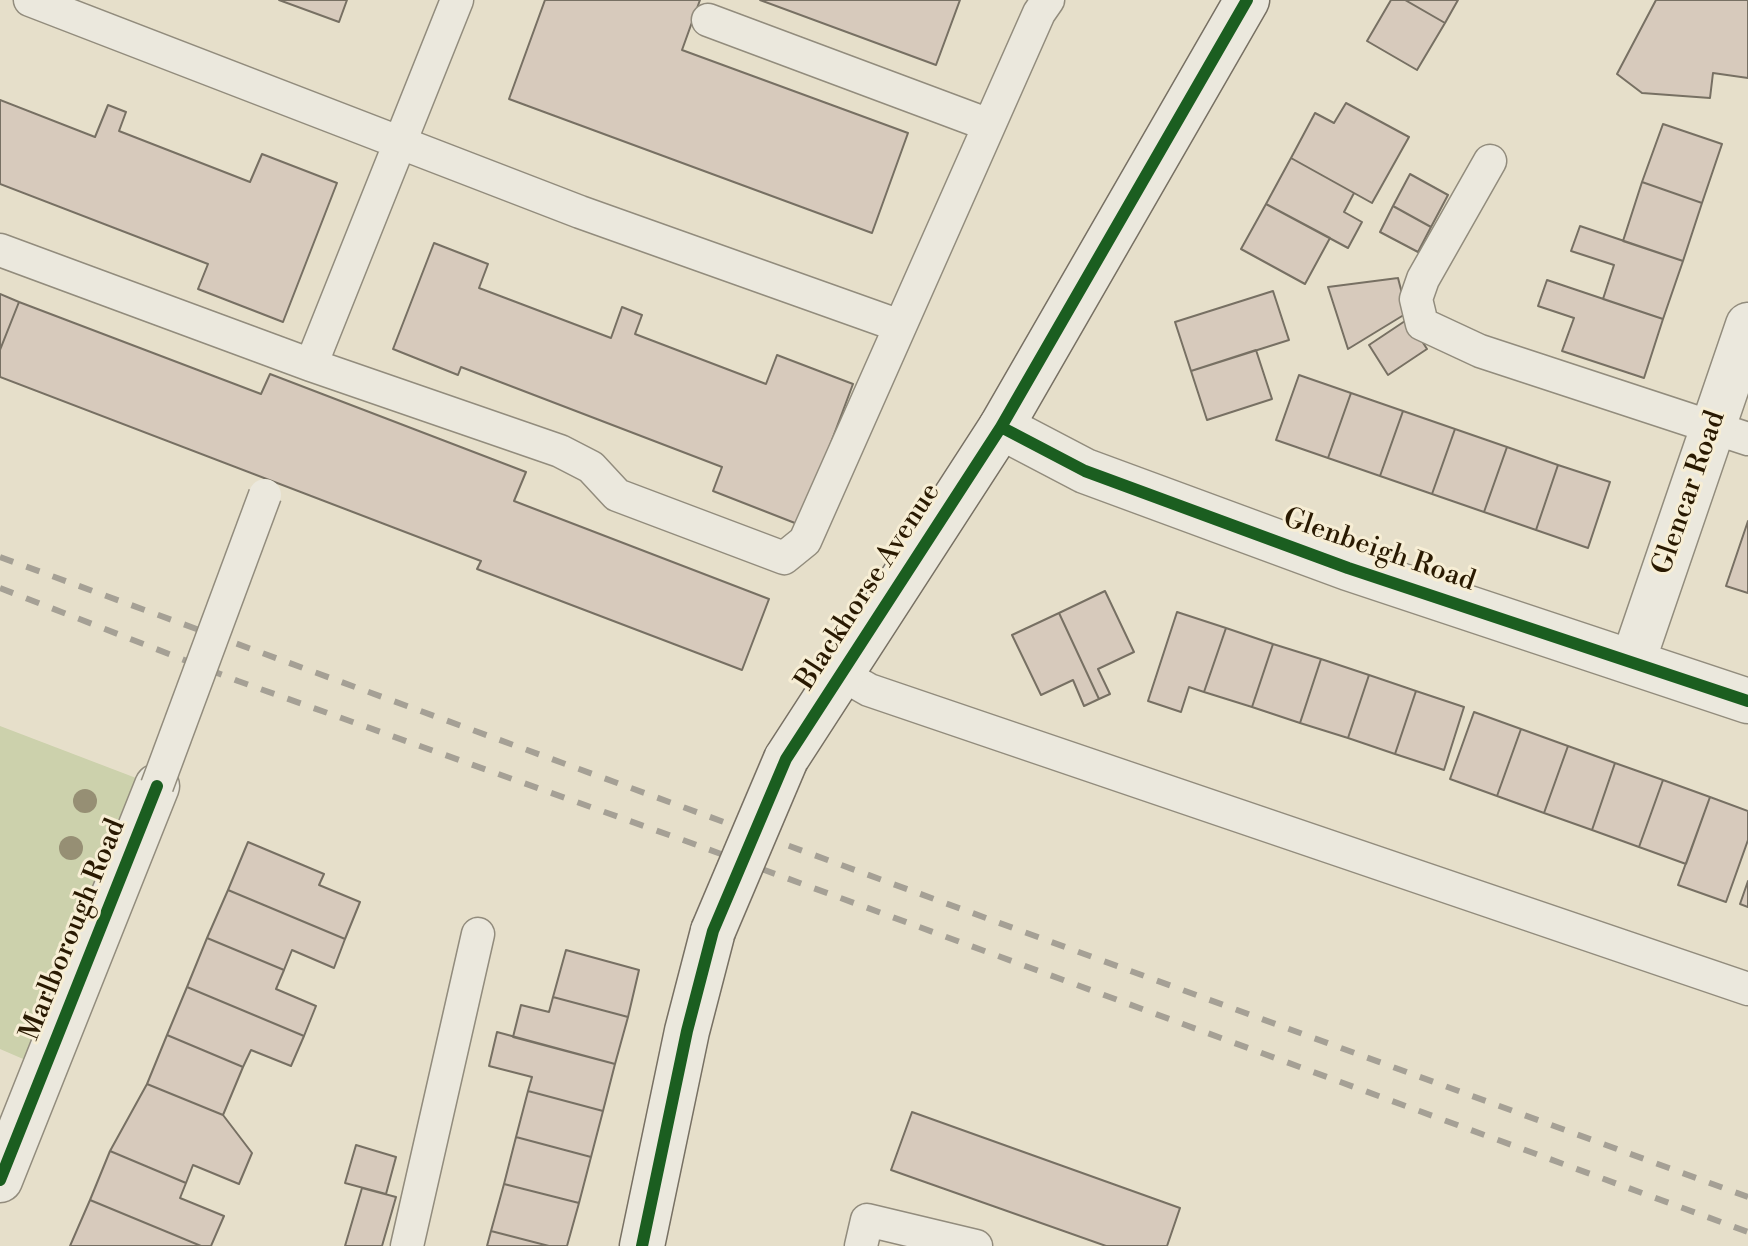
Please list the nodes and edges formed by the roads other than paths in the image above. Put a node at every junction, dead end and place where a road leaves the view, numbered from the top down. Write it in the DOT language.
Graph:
graph roads {
  1 [pos="30,0"];
  2 [pos="457,0"];
  3 [pos="1048,0"];
  4 [pos="1247,0"];
  5 [pos="708,20"];
  6 [pos="989,125"];
  7 [pos="400,143"];
  8 [pos="1490,161"];
  9 [pos="0,250"];
  10 [pos="1748,325"];
  11 [pos="900,326"];
  12 [pos="311,365"];
  13 [pos="1001,427"];
  14 [pos="1730,433"];
  15 [pos="265,495"];
  16 [pos="1633,661"];
  17 [pos="841,674"];
  18 [pos="1748,701"];
  19 [pos="157,786"];
  20 [pos="478,934"];
  21 [pos="1748,989"];
  22 [pos="0,1180"];
  23 [pos="407,1246"];
  24 [pos="642,1246"];
  25 [pos="861,1246"];
  26 [pos="976,1246"];
  1 -- 7 [label="lane"];
  2 -- 7 [label="lane"];
  3 -- 6 [label="lane"];
  4 -- 13 [label="street, Blackhorse Avenue"];
  5 -- 6 [label="lane"];
  6 -- 11 [label="lane"];
  7 -- 11 [label="lane"];
  7 -- 12 [label="lane"];
  8 -- 14 [label="lane"];
  9 -- 12 [label="lane"];
  10 -- 14 [label="street, Glencar Road"];
  11 -- 12 [label="lane"];
  13 -- 16 [label="street, Glenbeigh Road"];
  13 -- 17 [label="street, Blackhorse Avenue"];
  14 -- 16 [label="street, Glencar Road"];
  15 -- 19 [label="lane, Marlborough Road, bridge"];
  16 -- 18 [label="street, Glenbeigh Road"];
  17 -- 21 [label="lane"];
  17 -- 24 [label="street, Blackhorse Avenue, bridge"];
  19 -- 22 [label="street, Marlborough Road"];
  20 -- 23 [label="lane"];
  25 -- 26 [label="lane"];
}
